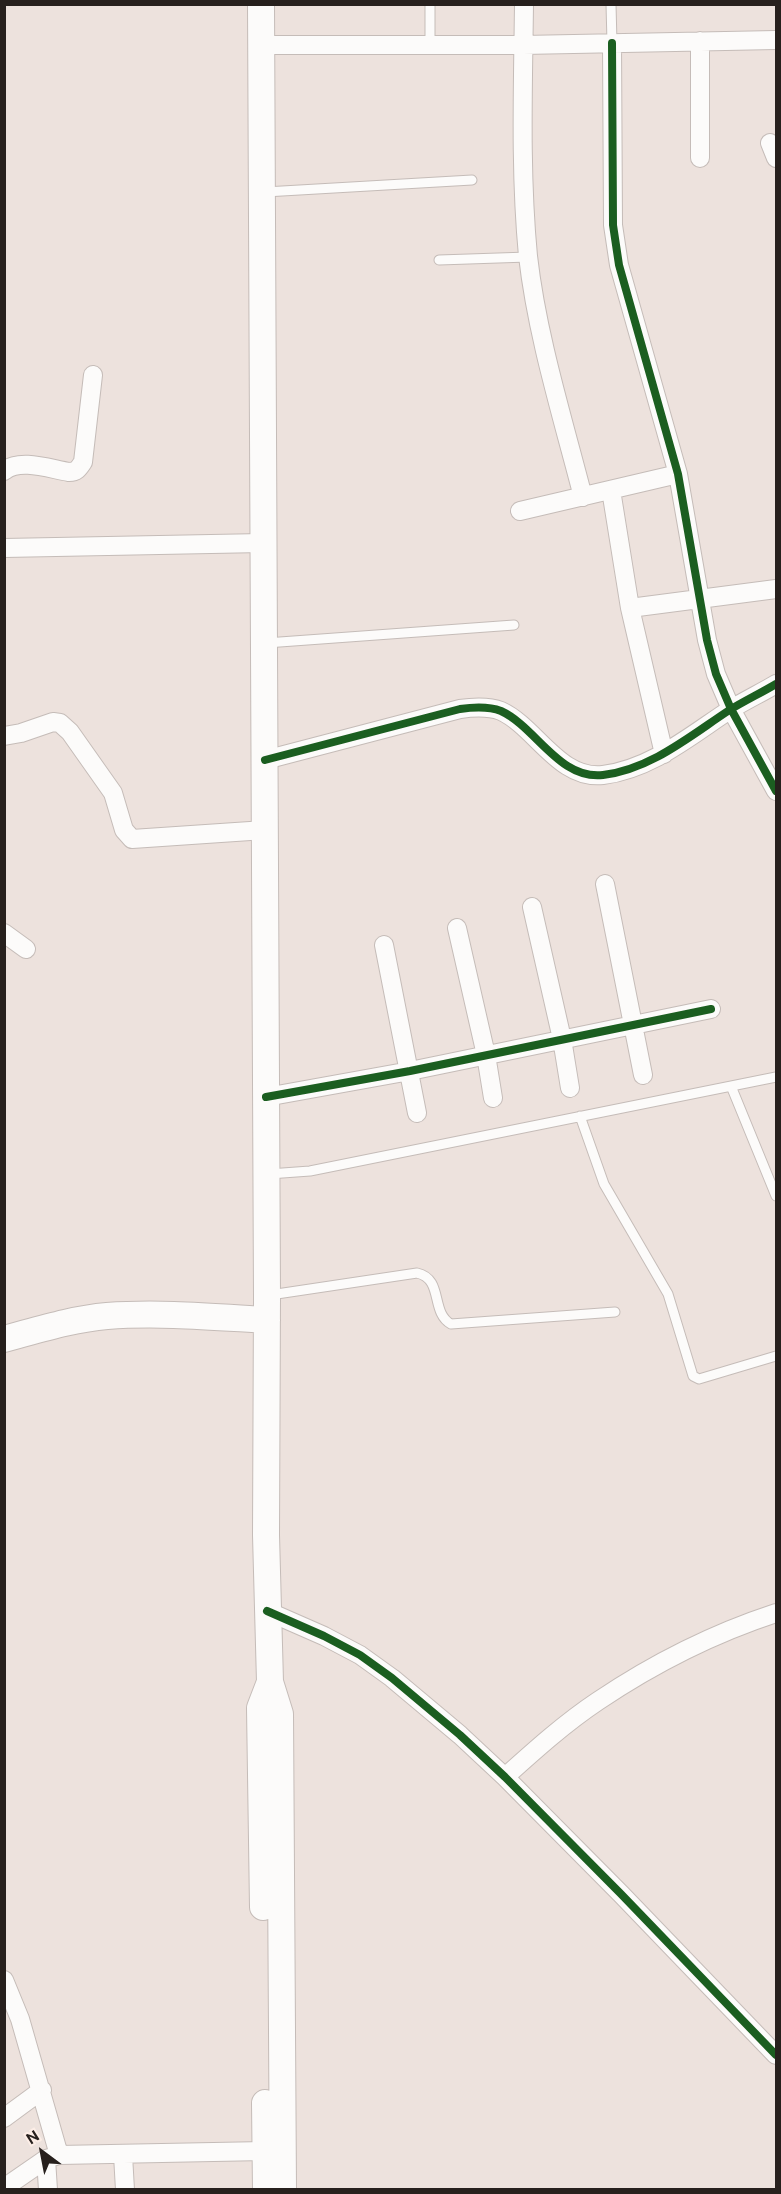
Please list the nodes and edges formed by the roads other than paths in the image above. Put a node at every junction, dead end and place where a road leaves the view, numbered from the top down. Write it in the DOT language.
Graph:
graph roads {
  1 [pos="261,4"];
  2 [pos="430,4"];
  3 [pos="524,4"];
  4 [pos="611,4"];
  5 [pos="777,40"];
  6 [pos="700,41"];
  7 [pos="612,43"];
  8 [pos="261,45"];
  9 [pos="430,45"];
  10 [pos="523,45"];
  11 [pos="700,158"];
  12 [pos="472,180"];
  13 [pos="262,192"];
  14 [pos="528,257"];
  15 [pos="439,260"];
  16 [pos="93,375"];
  17 [pos="4,471"];
  18 [pos="678,474"];
  19 [pos="611,490"];
  20 [pos="583,497"];
  21 [pos="520,511"];
  22 [pos="249,543"];
  23 [pos="4,549"];
  24 [pos="777,589"];
  25 [pos="699,598"];
  26 [pos="630,608"];
  27 [pos="514,625"];
  28 [pos="264,643"];
  29 [pos="777,684"];
  30 [pos="731,709"];
  31 [pos="4,735"];
  32 [pos="664,754"];
  33 [pos="276,756"];
  34 [pos="777,791"];
  35 [pos="258,830"];
  36 [pos="605,884"];
  37 [pos="532,907"];
  38 [pos="457,928"];
  39 [pos="4,933"];
  40 [pos="384,945"];
  41 [pos="26,949"];
  42 [pos="711,1009"];
  43 [pos="635,1024"];
  44 [pos="562,1039"];
  45 [pos="486,1055"];
  46 [pos="410,1071"];
  47 [pos="643,1075"];
  48 [pos="777,1077"];
  49 [pos="731,1086"];
  50 [pos="570,1088"];
  51 [pos="266,1097"];
  52 [pos="493,1098"];
  53 [pos="417,1113"];
  54 [pos="580,1116"];
  55 [pos="276,1173"];
  56 [pos="777,1196"];
  57 [pos="267,1308"];
  58 [pos="615,1312"];
  59 [pos="4,1339"];
  60 [pos="777,1356"];
  61 [pos="267,1611"];
  62 [pos="777,1613"];
  63 [pos="270,1682"];
  64 [pos="505,1777"];
  65 [pos="4,1980"];
  66 [pos="20,2019"];
  67 [pos="4,2029"];
  68 [pos="777,2055"];
  69 [pos="42,2090"];
  70 [pos="4,2118"];
  71 [pos="265,2151"];
  72 [pos="123,2155"];
  73 [pos="53,2157"];
  74 [pos="4,2188"];
  75 [pos="48,2190"];
  76 [pos="125,2190"];
  77 [pos="266,2190"];
  78 [pos="283,2190"];
  1 -- 8 [label="main road"];
  2 -- 9 [label="lane"];
  3 -- 10 [label="street"];
  4 -- 7 [label="lane"];
  5 -- 6 [label="street"];
  6 -- 7 [label="street"];
  6 -- 11 [label="street"];
  7 -- 10 [label="street"];
  7 -- 18 [label="street"];
  8 -- 9 [label="street"];
  8 -- 13 [label="main road"];
  9 -- 10 [label="street"];
  10 -- 14 [label="street"];
  12 -- 13 [label="lane"];
  13 -- 22 [label="main road"];
  14 -- 15 [label="lane"];
  14 -- 20 [label="street"];
  16 -- 17 [label="street"];
  18 -- 19 [label="street"];
  18 -- 25 [label="street"];
  19 -- 20 [label="street"];
  19 -- 26 [label="street"];
  20 -- 21 [label="street"];
  22 -- 23 [label="street"];
  22 -- 28 [label="main road"];
  24 -- 25 [label="street"];
  25 -- 26 [label="street"];
  25 -- 30 [label="street"];
  26 -- 32 [label="street"];
  27 -- 28 [label="lane"];
  28 -- 33 [label="main road"];
  29 -- 30 [label="street"];
  30 -- 32 [label="street"];
  30 -- 34 [label="street"];
  31 -- 35 [label="street"];
  32 -- 33 [label="street"];
  33 -- 35 [label="main road"];
  35 -- 51 [label="main road"];
  36 -- 43 [label="street"];
  37 -- 44 [label="street"];
  38 -- 45 [label="street"];
  39 -- 41 [label="street"];
  40 -- 46 [label="street"];
  42 -- 43 [label="street"];
  43 -- 44 [label="street"];
  43 -- 47 [label="street"];
  44 -- 45 [label="street"];
  44 -- 50 [label="street"];
  45 -- 46 [label="street"];
  45 -- 52 [label="street"];
  46 -- 51 [label="street"];
  46 -- 53 [label="street"];
  48 -- 49 [label="lane"];
  49 -- 54 [label="lane"];
  49 -- 56 [label="lane"];
  51 -- 55 [label="main road"];
  54 -- 55 [label="lane"];
  54 -- 60 [label="lane"];
  55 -- 57 [label="main road"];
  57 -- 58 [label="lane"];
  57 -- 59 [label="main road"];
  57 -- 61 [label="main road"];
  61 -- 63 [label="main road"];
  61 -- 64 [label="street"];
  62 -- 64 [label="street"];
  63 -- 71 [label="main road"];
  63 -- 78 [label="main road"];
  64 -- 68 [label="street"];
  65 -- 66 [label="street"];
  66 -- 67 [label="street"];
  66 -- 69 [label="street"];
  69 -- 70 [label="street"];
  69 -- 73 [label="street"];
  71 -- 72 [label="street"];
  71 -- 77 [label="main road"];
  72 -- 73 [label="street"];
  72 -- 76 [label="street"];
  73 -- 74 [label="street"];
  73 -- 75 [label="street"];
}
